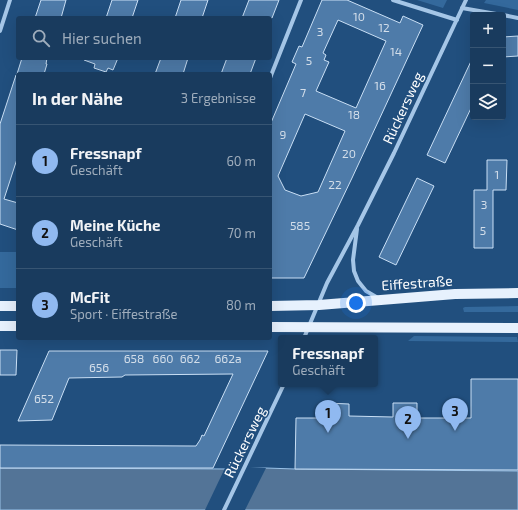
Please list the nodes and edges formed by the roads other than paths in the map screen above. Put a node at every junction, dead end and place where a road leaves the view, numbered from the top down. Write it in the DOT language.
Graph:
graph roads {
  1 [pos="10,0"];
  2 [pos="300,0"];
  3 [pos="393,0"];
  4 [pos="466,0"];
  5 [pos="462,8"];
  6 [pos="485,12"];
  7 [pos="506,16"];
  8 [pos="518,18"];
  9 [pos="457,20"];
  10 [pos="0,31"];
  11 [pos="272,73"];
  12 [pos="358,225"];
  13 [pos="518,293"];
  14 [pos="380,300"];
  15 [pos="319,305"];
  16 [pos="0,306"];
  17 [pos="16,306"];
  18 [pos="272,306"];
  19 [pos="0,326"];
  20 [pos="16,326"];
  21 [pos="272,327"];
  22 [pos="309,328"];
  23 [pos="518,328"];
  24 [pos="306,335"];
  25 [pos="283,387"];
  26 [pos="224,510"];
  1 -- 10 [label="street"];
  2 -- 11 [label="street"];
  3 -- 9 [label="street"];
  4 -- 5 [label="street, Rückersweg"];
  5 -- 6 [label="street"];
  5 -- 9 [label="street, Rückersweg"];
  7 -- 8 [label="street"];
  9 -- 12 [label="street, Rückersweg"];
  12 -- 14 [label="street, Rückersweg"];
  12 -- 15 [label="street, Rückersweg"];
  13 -- 14 [label="main road, Eiffestraße"];
  14 -- 15 [label="main road, Eiffestraße"];
  15 -- 18 [label="main road, Eiffestraße"];
  15 -- 22 [label="street, Rückersweg"];
  16 -- 17 [label="main road"];
  19 -- 20 [label="main road"];
  21 -- 22 [label="main road"];
  22 -- 23 [label="main road"];
  22 -- 24 [label="street, Rückersweg"];
  25 -- 26 [label="street, Rückersweg"];
}
